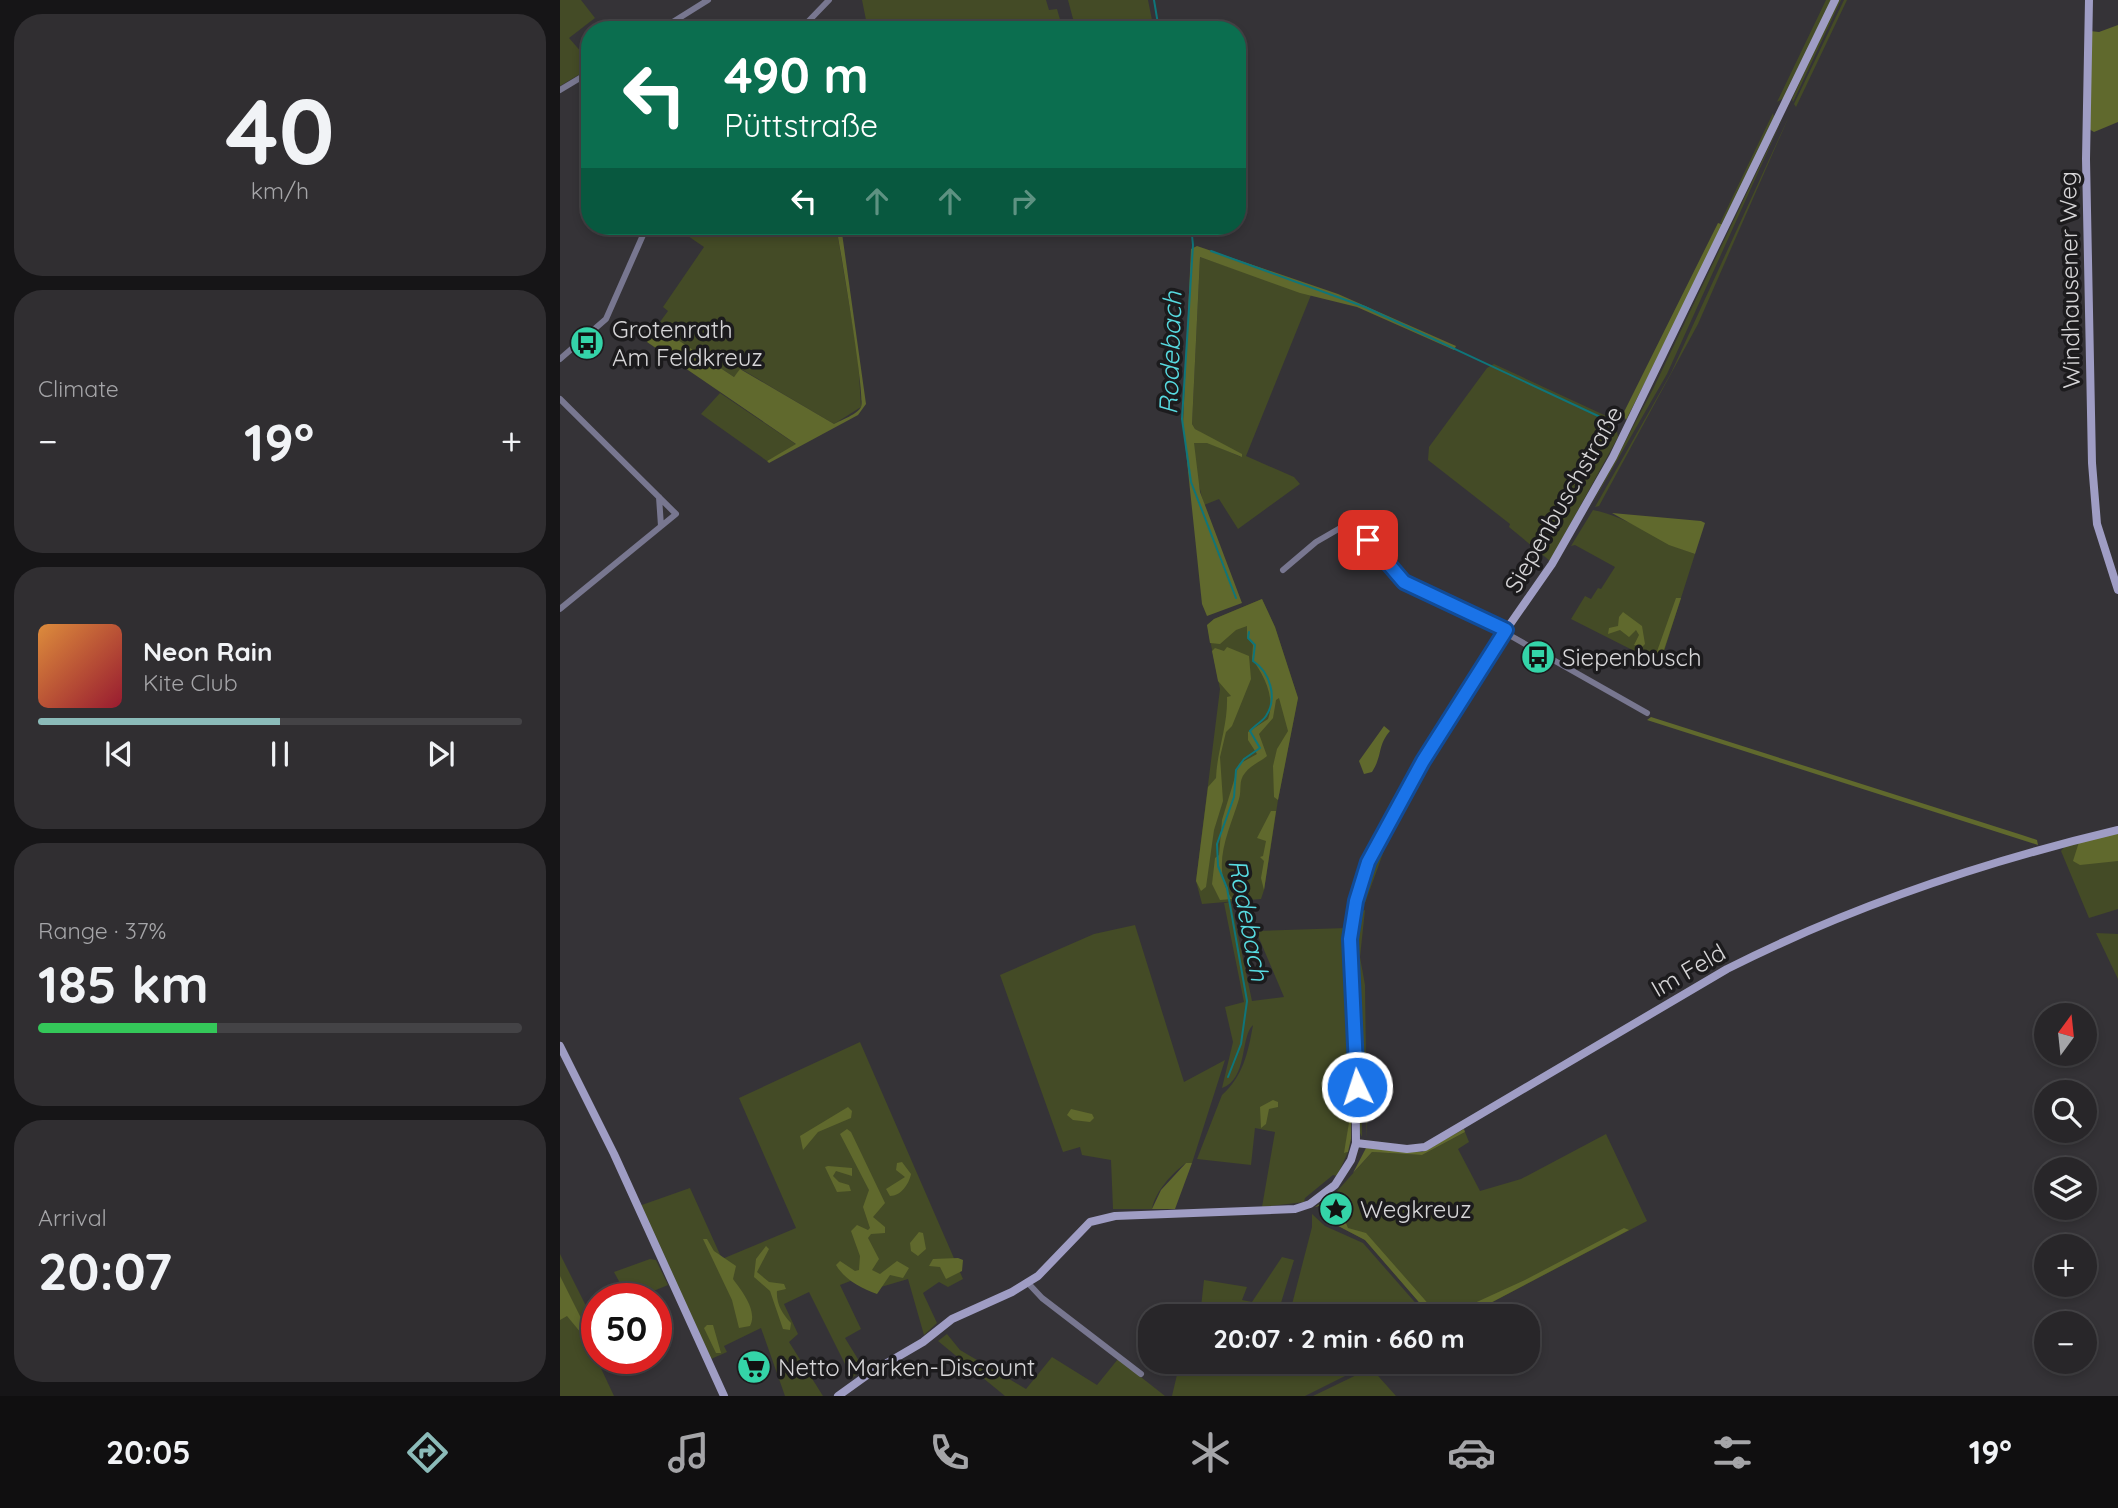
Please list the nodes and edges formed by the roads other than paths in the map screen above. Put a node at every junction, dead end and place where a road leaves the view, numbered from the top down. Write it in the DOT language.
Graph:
graph roads {
  1 [pos="708,0"];
  2 [pos="829,0"];
  3 [pos="1835,0"];
  4 [pos="2089,0"];
  5 [pos="674,21"];
  6 [pos="809,21"];
  7 [pos="581,77"];
  8 [pos="560,90"];
  9 [pos="643,235"];
  10 [pos="560,359"];
  11 [pos="560,399"];
  12 [pos="659,497"];
  13 [pos="661,526"];
  14 [pos="1283,570"];
  15 [pos="2118,590"];
  16 [pos="560,609"];
  17 [pos="1505,631"];
  18 [pos="1647,713"];
  19 [pos="2118,830"];
  20 [pos="560,1046"];
  21 [pos="1356,1143"];
  22 [pos="1028,1283"];
  23 [pos="1138,1372"];
  24 [pos="724,1396"];
  25 [pos="838,1396"];
  1 -- 5 [label="street"];
  2 -- 6 [label="street"];
  3 -- 17 [label="main road, Siepenbuschstraße"];
  4 -- 15 [label="main road, Windhausener Weg"];
  7 -- 8 [label="street"];
  9 -- 10 [label="street"];
  11 -- 12 [label="street"];
  12 -- 13 [label="street"];
  12 -- 13 [label="street"];
  13 -- 16 [label="street"];
  14 -- 17 [label="street"];
  17 -- 18 [label="street"];
  17 -- 21 [label="main road, Siepenbuschstraße"];
  19 -- 21 [label="main road, Im Feld"];
  20 -- 24 [label="main road"];
  21 -- 22 [label="main road"];
  22 -- 23 [label="street"];
  22 -- 25 [label="main road"];
}
